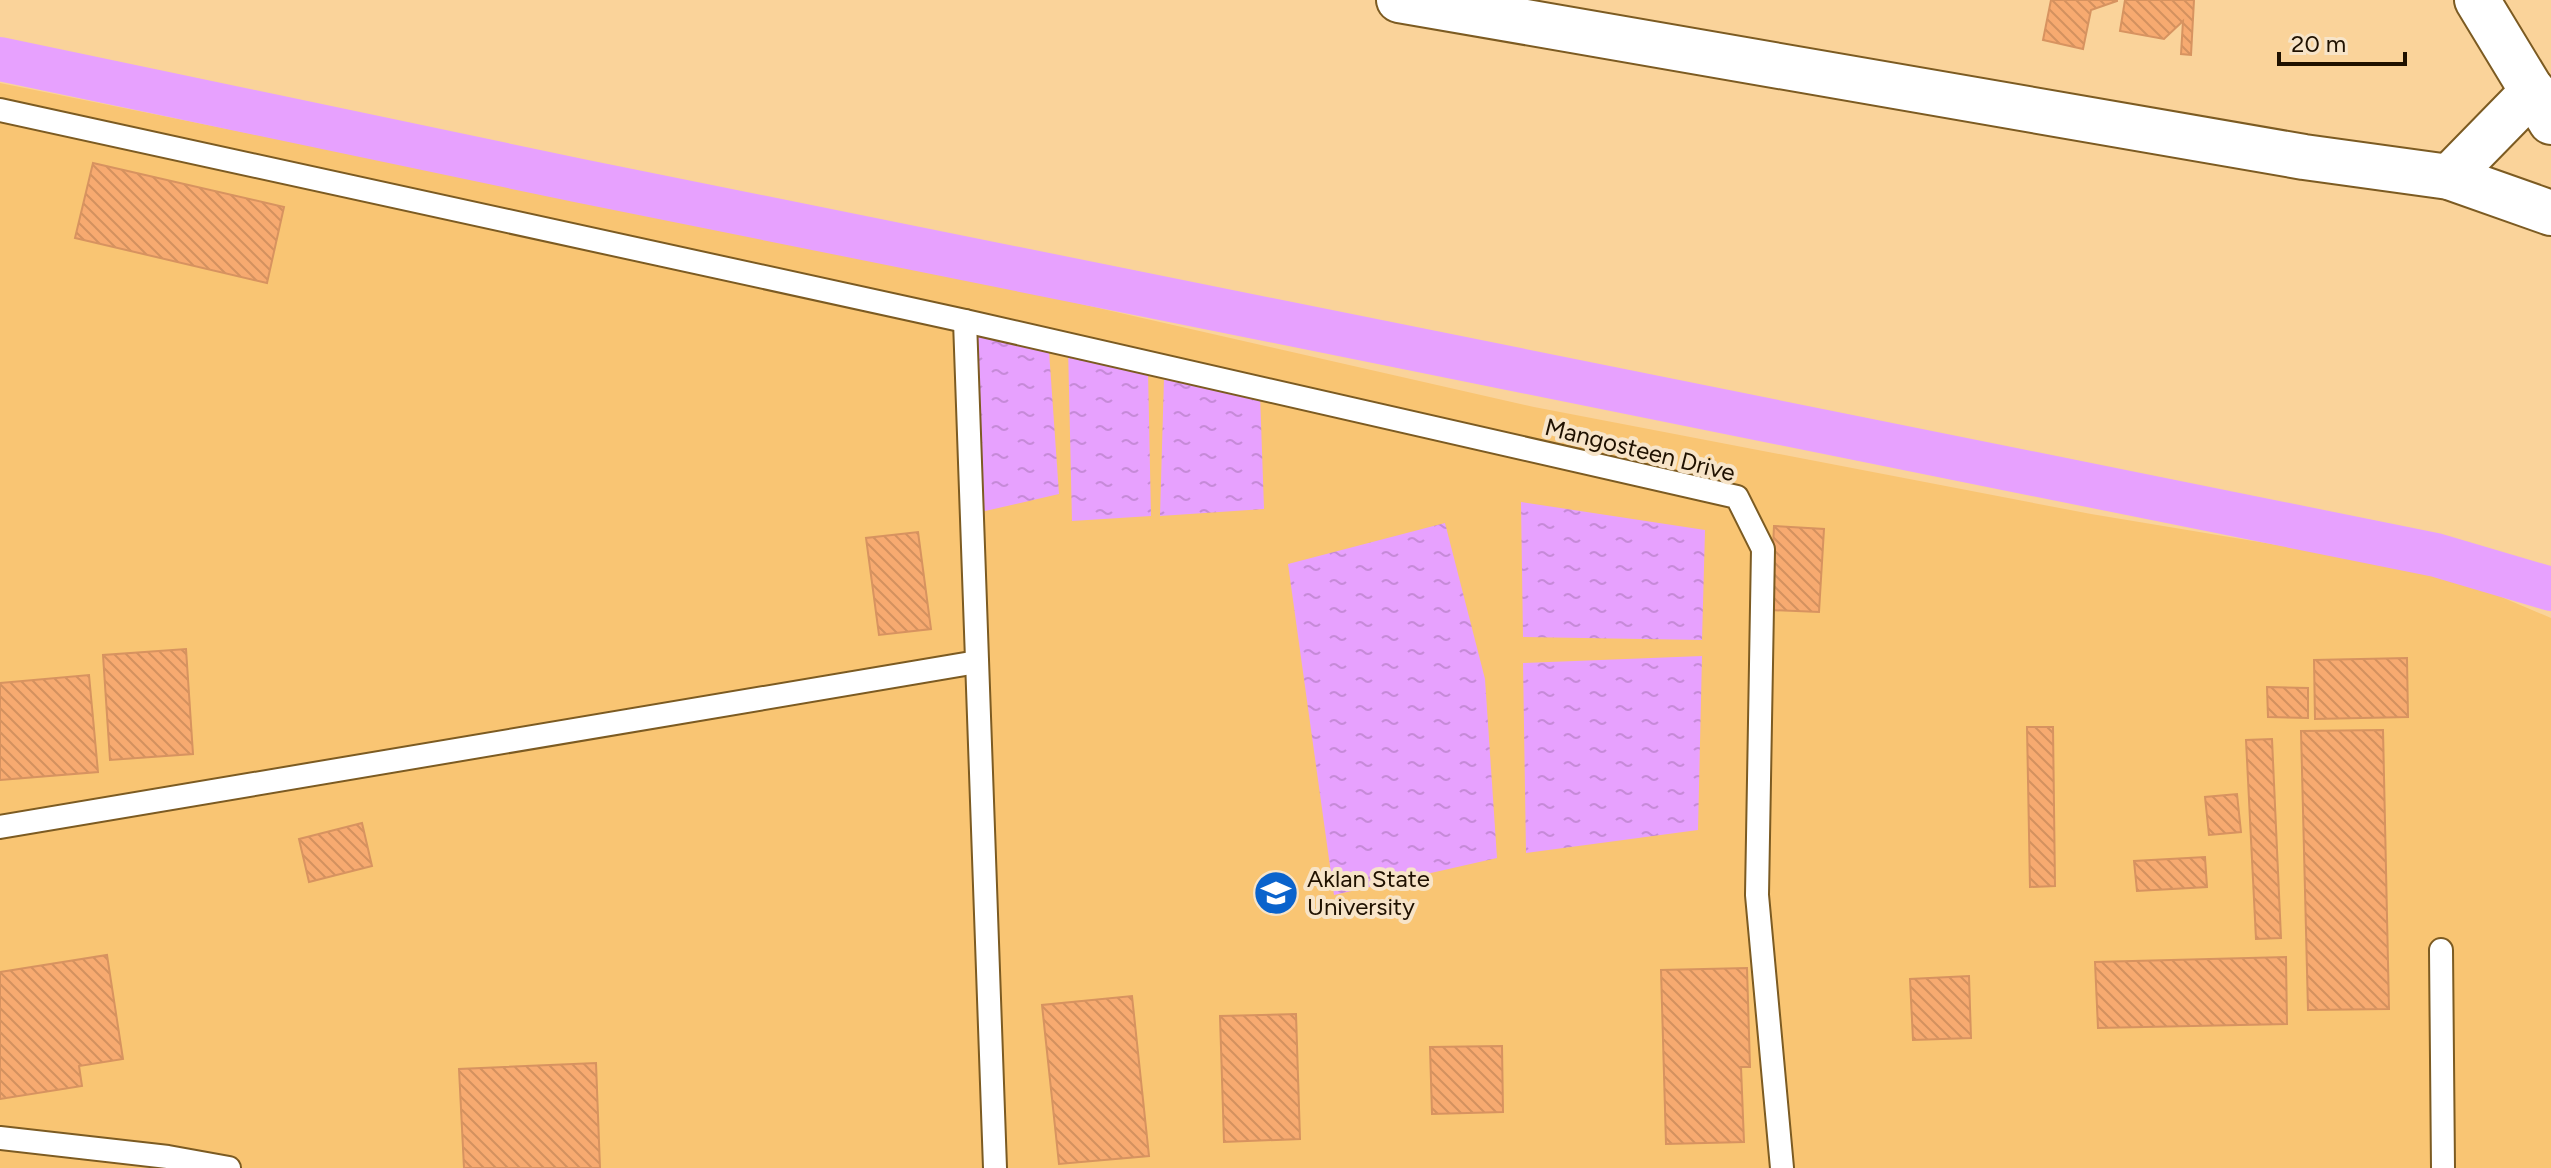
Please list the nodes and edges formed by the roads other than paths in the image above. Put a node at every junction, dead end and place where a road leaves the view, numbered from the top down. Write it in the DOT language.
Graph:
graph roads {
  1 [pos="1399,0"];
  2 [pos="2477,0"];
  3 [pos="2542,106"];
  4 [pos="0,110"];
  5 [pos="2449,177"];
  6 [pos="2551,213"];
  7 [pos="965,321"];
  8 [pos="977,662"];
  9 [pos="0,827"];
  10 [pos="2441,950"];
  11 [pos="0,1138"];
  12 [pos="229,1168"];
  13 [pos="995,1168"];
  14 [pos="1782,1168"];
  15 [pos="2443,1168"];
  1 -- 5 [label="main road"];
  2 -- 3 [label="main road"];
  3 -- 5 [label="main road"];
  4 -- 7 [label="lane"];
  5 -- 6 [label="main road"];
  7 -- 8 [label="lane"];
  7 -- 14 [label="lane, Mangosteen Drive"];
  8 -- 9 [label="lane"];
  8 -- 13 [label="lane"];
  10 -- 15 [label="lane"];
  11 -- 12 [label="lane"];
}
